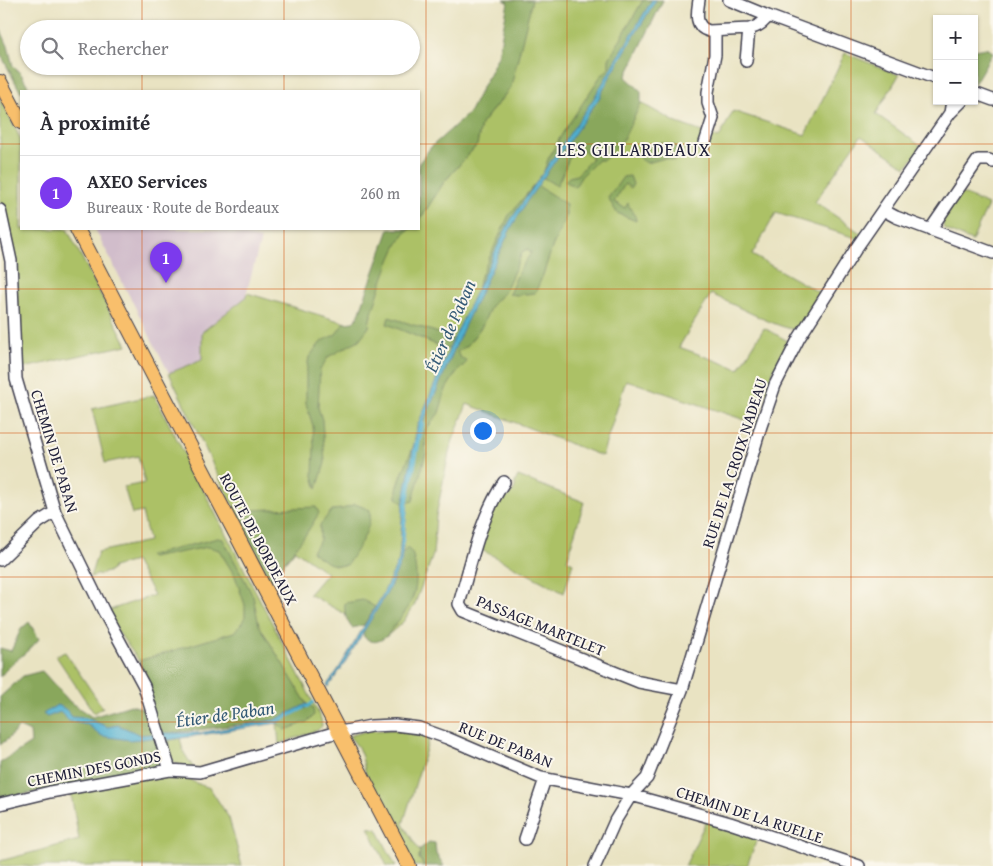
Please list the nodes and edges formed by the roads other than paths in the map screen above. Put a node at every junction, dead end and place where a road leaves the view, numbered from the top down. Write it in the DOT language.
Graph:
graph roads {
  1 [pos="699,0"];
  2 [pos="729,0"];
  3 [pos="768,16"];
  4 [pos="749,29"];
  5 [pos="715,31"];
  6 [pos="746,61"];
  7 [pos="933,78"];
  8 [pos="0,82"];
  9 [pos="978,94"];
  10 [pos="993,100"];
  11 [pos="951,107"];
  12 [pos="20,120"];
  13 [pos="705,143"];
  14 [pos="993,162"];
  15 [pos="0,210"];
  16 [pos="883,210"];
  17 [pos="78,230"];
  18 [pos="930,230"];
  19 [pos="993,253"];
  20 [pos="504,482"];
  21 [pos="55,512"];
  22 [pos="0,560"];
  23 [pos="682,690"];
  24 [pos="340,733"];
  25 [pos="170,770"];
  26 [pos="545,779"];
  27 [pos="630,795"];
  28 [pos="0,804"];
  29 [pos="525,839"];
  30 [pos="409,866"];
  31 [pos="595,866"];
  32 [pos="859,866"];
  1 -- 5 [label="street"];
  2 -- 3 [label="street"];
  3 -- 4 [label="street"];
  3 -- 7 [label="street"];
  4 -- 5 [label="street"];
  4 -- 6 [label="street"];
  5 -- 13 [label="street"];
  8 -- 12 [label="main road"];
  9 -- 10 [label="street"];
  11 -- 16 [label="street, RUE DE LA CROIX NADEAU"];
  14 -- 18 [label="street"];
  15 -- 21 [label="street, CHEMIN DE PABAN"];
  16 -- 18 [label="street"];
  16 -- 23 [label="street, RUE DE LA CROIX NADEAU"];
  17 -- 24 [label="main road, ROUTE DE BORDEAUX"];
  18 -- 19 [label="street"];
  20 -- 23 [label="street, PASSAGE MARTELET"];
  21 -- 22 [label="street"];
  21 -- 25 [label="street, CHEMIN DE PABAN"];
  23 -- 27 [label="street, RUE DE LA CROIX NADEAU"];
  24 -- 25 [label="street, CHEMIN DES GONDS"];
  24 -- 26 [label="street, RUE DE PABAN"];
  24 -- 30 [label="main road, ROUTE DE BORDEAUX"];
  25 -- 28 [label="street, CHEMIN DES GONDS"];
  26 -- 27 [label="street, RUE DE PABAN"];
  26 -- 29 [label="street"];
  27 -- 31 [label="street, RUE DE LA CROIX NADEAU"];
  27 -- 32 [label="street, CHEMIN DE LA RUELLE"];
}
